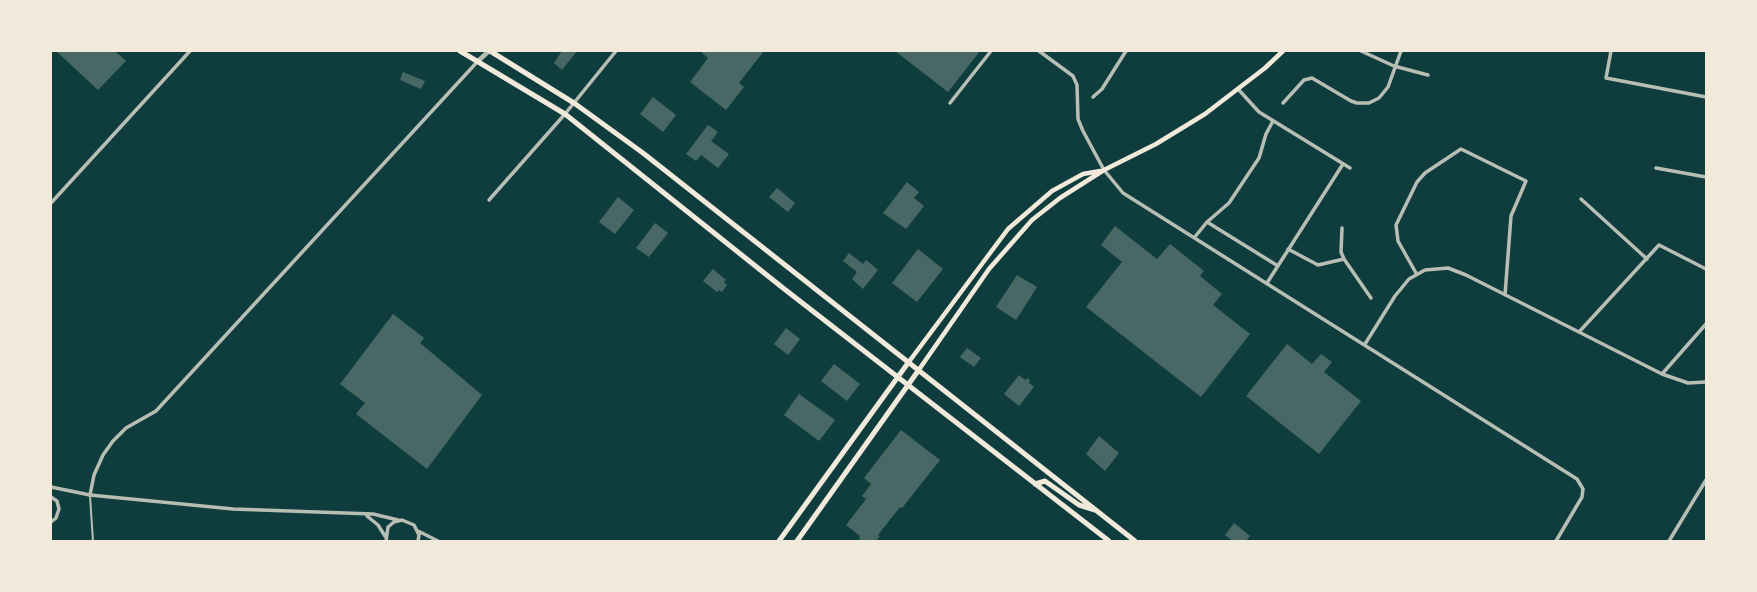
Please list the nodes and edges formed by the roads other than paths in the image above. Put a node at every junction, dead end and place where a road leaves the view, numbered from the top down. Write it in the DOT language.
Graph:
graph roads {
  1 [pos="190,51"];
  2 [pos="460,51"];
  3 [pos="489,51"];
  4 [pos="616,51"];
  5 [pos="991,51"];
  6 [pos="1039,51"];
  7 [pos="1126,51"];
  8 [pos="1283,51"];
  9 [pos="1361,51"];
  10 [pos="1401,51"];
  11 [pos="1611,51"];
  12 [pos="478,61"];
  13 [pos="1394,66"];
  14 [pos="1428,75"];
  15 [pos="1238,89"];
  16 [pos="1093,97"];
  17 [pos="1706,97"];
  18 [pos="573,103"];
  19 [pos="950,103"];
  20 [pos="1283,103"];
  21 [pos="565,114"];
  22 [pos="1273,121"];
  23 [pos="1343,164"];
  24 [pos="1350,168"];
  25 [pos="1656,169"];
  26 [pos="1104,170"];
  27 [pos="1706,177"];
  28 [pos="1581,199"];
  29 [pos="489,200"];
  30 [pos="51,203"];
  31 [pos="1207,222"];
  32 [pos="1342,228"];
  33 [pos="1194,238"];
  34 [pos="1288,249"];
  35 [pos="1344,259"];
  36 [pos="1647,259"];
  37 [pos="1278,266"];
  38 [pos="1706,269"];
  39 [pos="1416,274"];
  40 [pos="1267,283"];
  41 [pos="1505,295"];
  42 [pos="1371,298"];
  43 [pos="1706,324"];
  44 [pos="1579,332"];
  45 [pos="1365,344"];
  46 [pos="908,363"];
  47 [pos="918,371"];
  48 [pos="1662,374"];
  49 [pos="898,377"];
  50 [pos="1706,382"];
  51 [pos="909,386"];
  52 [pos="1706,480"];
  53 [pos="1035,484"];
  54 [pos="51,487"];
  55 [pos="90,495"];
  56 [pos="51,497"];
  57 [pos="1098,511"];
  58 [pos="365,514"];
  59 [pos="398,520"];
  60 [pos="51,522"];
  61 [pos="417,530"];
  62 [pos="385,538"];
  63 [pos="93,541"];
  64 [pos="418,541"];
  65 [pos="438,541"];
  66 [pos="779,541"];
  67 [pos="797,541"];
  68 [pos="1110,541"];
  69 [pos="1135,541"];
  70 [pos="1556,541"];
  71 [pos="1669,541"];
  1 -- 30 [label="street"];
  2 -- 12 [label="main road"];
  3 -- 12 [label="street"];
  3 -- 18 [label="main road"];
  4 -- 18 [label="street"];
  5 -- 19 [label="street"];
  6 -- 26 [label="street"];
  7 -- 16 [label="street"];
  8 -- 15 [label="main road"];
  9 -- 13 [label="street"];
  10 -- 13 [label="street"];
  11 -- 17 [label="street"];
  12 -- 21 [label="main road"];
  12 -- 55 [label="street"];
  13 -- 14 [label="street"];
  13 -- 20 [label="street"];
  15 -- 22 [label="street"];
  15 -- 26 [label="main road"];
  18 -- 21 [label="street"];
  18 -- 46 [label="main road"];
  21 -- 29 [label="street"];
  21 -- 49 [label="main road"];
  22 -- 23 [label="street"];
  22 -- 31 [label="street"];
  23 -- 24 [label="street"];
  23 -- 34 [label="street"];
  25 -- 27 [label="street"];
  26 -- 33 [label="street"];
  26 -- 46 [label="main road"];
  26 -- 47 [label="main road"];
  28 -- 36 [label="street"];
  31 -- 33 [label="street"];
  31 -- 37 [label="street"];
  32 -- 35 [label="street"];
  33 -- 40 [label="street"];
  34 -- 35 [label="street"];
  34 -- 37 [label="street"];
  35 -- 42 [label="street"];
  36 -- 38 [label="street"];
  36 -- 44 [label="street"];
  37 -- 40 [label="street"];
  39 -- 41 [label="street"];
  39 -- 41 [label="street"];
  39 -- 45 [label="street"];
  40 -- 45 [label="street"];
  41 -- 44 [label="street"];
  43 -- 48 [label="street"];
  44 -- 48 [label="street"];
  45 -- 70 [label="street"];
  46 -- 47 [label="main road"];
  46 -- 49 [label="main road"];
  47 -- 51 [label="main road"];
  47 -- 57 [label="main road"];
  48 -- 50 [label="street"];
  49 -- 51 [label="main road"];
  49 -- 66 [label="main road"];
  51 -- 53 [label="main road"];
  51 -- 67 [label="main road"];
  52 -- 71 [label="street"];
  53 -- 57 [label="main road"];
  53 -- 68 [label="main road"];
  54 -- 55 [label="street"];
  55 -- 58 [label="street"];
  55 -- 63 [label="lane"];
  56 -- 60 [label="street"];
  57 -- 69 [label="main road"];
  58 -- 59 [label="street"];
  58 -- 62 [label="street"];
  59 -- 61 [label="street"];
  59 -- 62 [label="street"];
  61 -- 64 [label="street"];
  61 -- 65 [label="street"];
}
